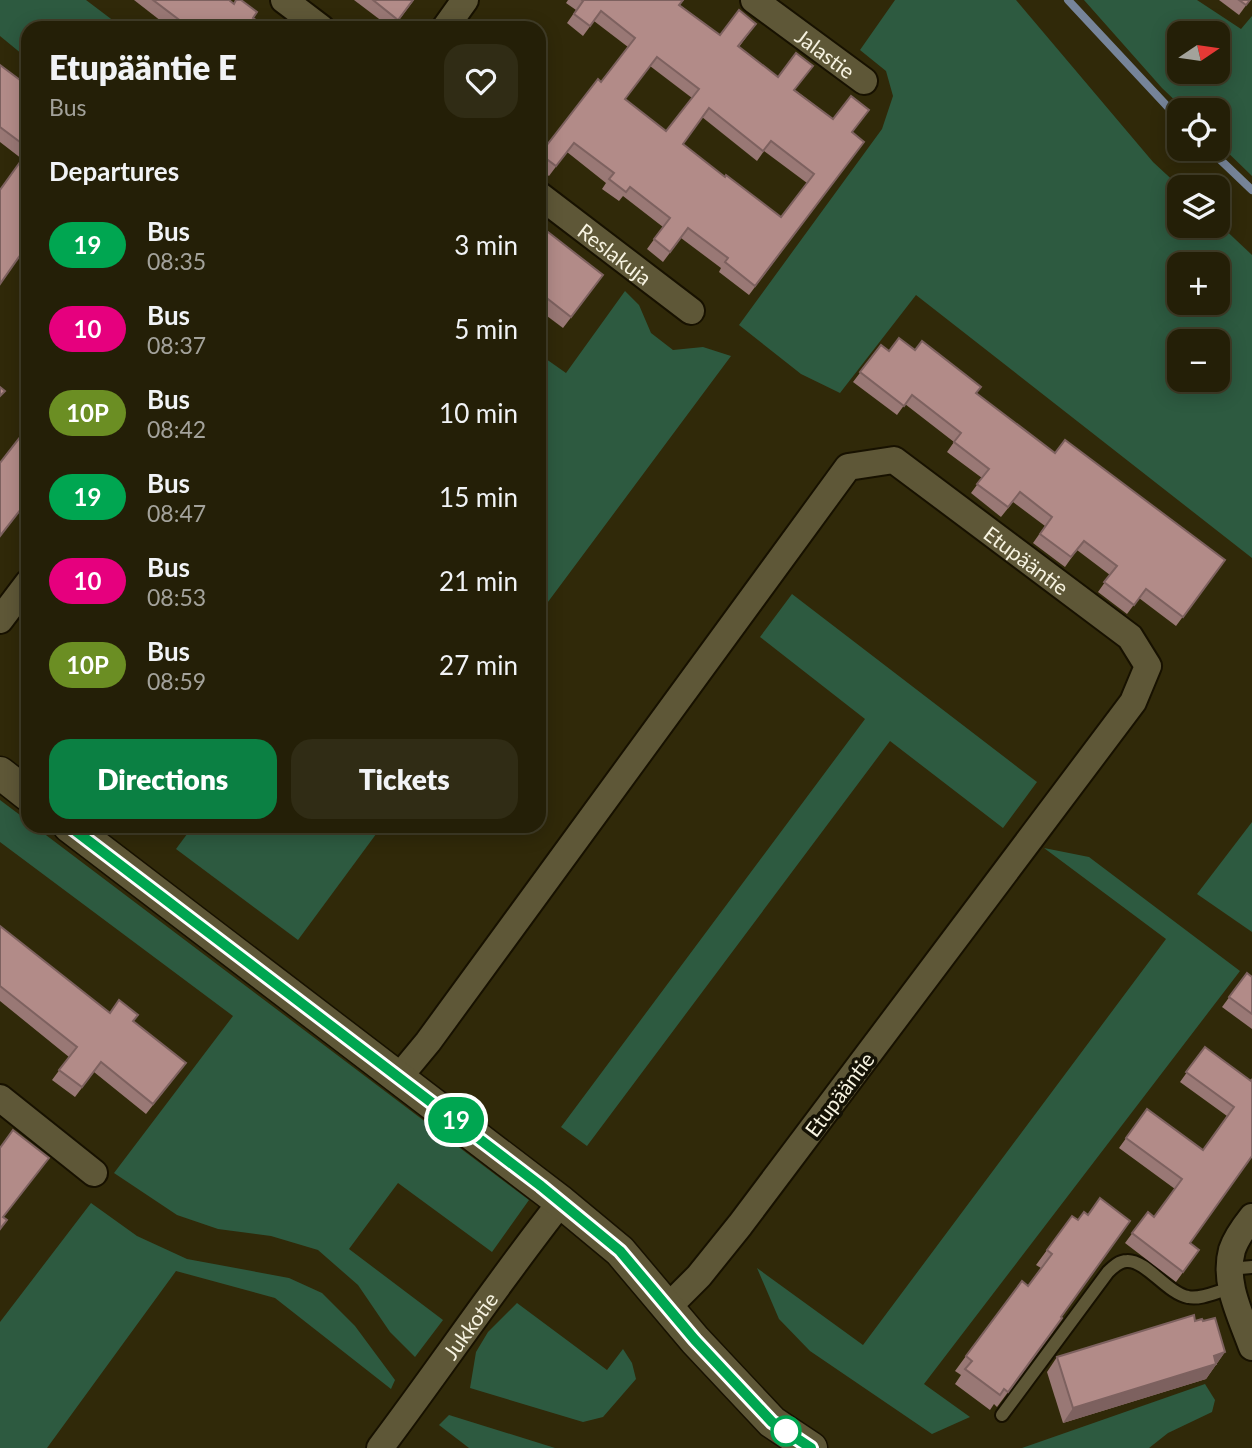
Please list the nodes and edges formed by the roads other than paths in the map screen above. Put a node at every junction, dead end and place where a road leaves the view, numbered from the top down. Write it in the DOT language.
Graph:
graph roads {
  1 [pos="284,0"];
  2 [pos="465,0"];
  3 [pos="754,0"];
  4 [pos="312,21"];
  5 [pos="450,21"];
  6 [pos="864,81"];
  7 [pos="546,200"];
  8 [pos="691,311"];
  9 [pos="21,592"];
  10 [pos="0,620"];
  11 [pos="0,773"];
  12 [pos="21,789"];
  13 [pos="78,833"];
  14 [pos="399,1077"];
  15 [pos="0,1098"];
  16 [pos="94,1172"];
  17 [pos="561,1202"];
  18 [pos="1252,1217"];
  19 [pos="1237,1275"];
  20 [pos="667,1308"];
  21 [pos="1252,1346"];
  22 [pos="1002,1415"];
  23 [pos="380,1448"];
  24 [pos="811,1448"];
  1 -- 4 [label="street"];
  2 -- 5 [label="street"];
  3 -- 6 [label="street, Jalastie"];
  7 -- 8 [label="street, Reslakuja"];
  9 -- 10 [label="street"];
  11 -- 12 [label="street"];
  13 -- 14 [label="street"];
  14 -- 17 [label="street"];
  14 -- 20 [label="street, Etupääntie"];
  15 -- 16 [label="street"];
  17 -- 20 [label="street"];
  17 -- 23 [label="street, Jukkotie"];
  18 -- 19 [label="street"];
  19 -- 21 [label="street"];
  19 -- 22 [label="lane"];
  20 -- 24 [label="street"];
}
